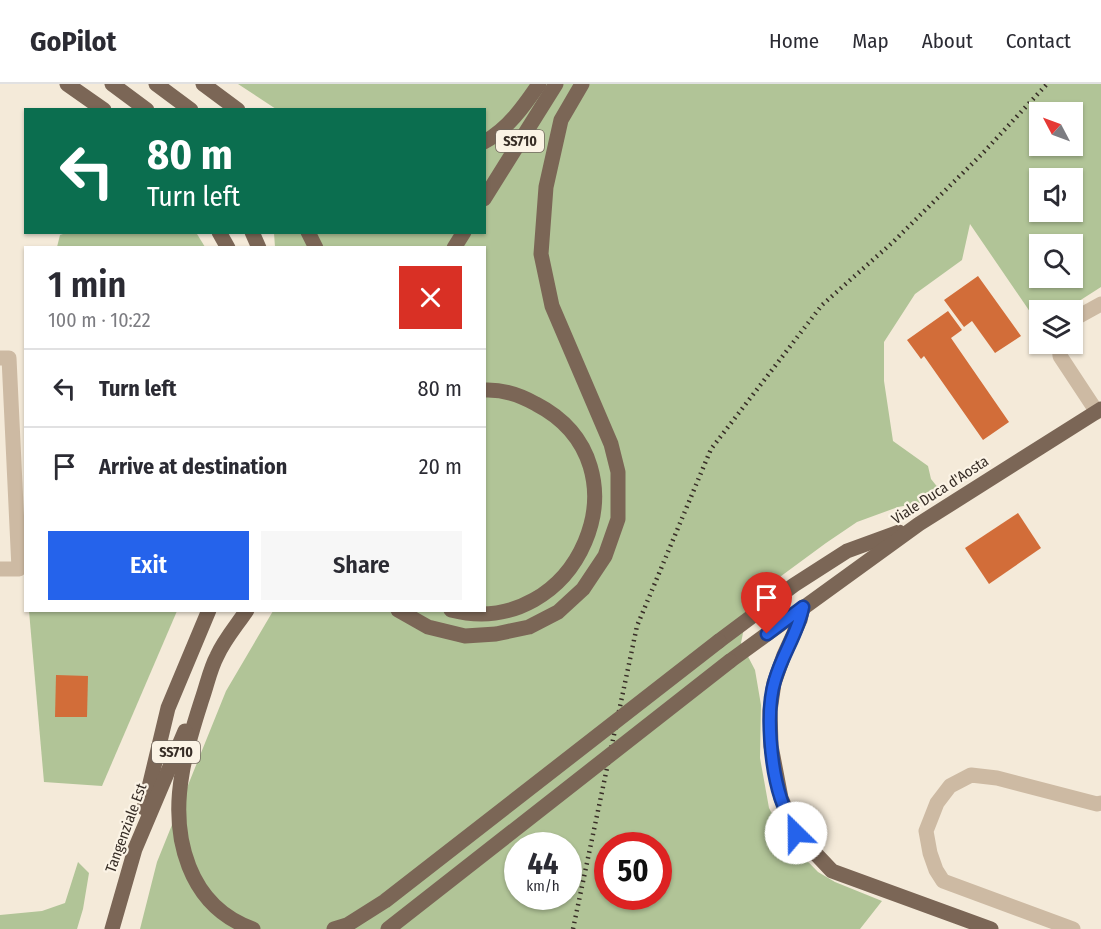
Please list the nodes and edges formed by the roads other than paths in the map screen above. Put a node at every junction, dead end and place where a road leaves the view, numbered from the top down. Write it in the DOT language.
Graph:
graph roads {
  1 [pos="67,84"];
  2 [pos="112,84"];
  3 [pos="156,84"];
  4 [pos="203,84"];
  5 [pos="539,84"];
  6 [pos="556,84"];
  7 [pos="582,84"];
  8 [pos="101,108"];
  9 [pos="144,108"];
  10 [pos="188,108"];
  11 [pos="235,108"];
  12 [pos="486,141"];
  13 [pos="486,196"];
  14 [pos="1101,304"];
  15 [pos="1083,314"];
  16 [pos="1060,354"];
  17 [pos="0,358"];
  18 [pos="486,390"];
  19 [pos="1099,410"];
  20 [pos="919,524"];
  21 [pos="22,568"];
  22 [pos="0,569"];
  23 [pos="803,607"];
  24 [pos="208,612"];
  25 [pos="237,612"];
  26 [pos="246,612"];
  27 [pos="402,612"];
  28 [pos="459,612"];
  29 [pos="217,655"];
  30 [pos="1101,803"];
  31 [pos="135,849"];
  32 [pos="112,929"];
  33 [pos="253,929"];
  34 [pos="334,929"];
  35 [pos="388,929"];
  36 [pos="991,929"];
  37 [pos="1073,929"];
  1 -- 8 [label="main road"];
  2 -- 9 [label="main road"];
  3 -- 10 [label="main road"];
  4 -- 11 [label="main road"];
  5 -- 12 [label="main road"];
  6 -- 13 [label="main road, SS710"];
  7 -- 27 [label="main road"];
  14 -- 15 [label="street"];
  16 -- 19 [label="street"];
  17 -- 21 [label="street"];
  18 -- 28 [label="main road"];
  19 -- 20 [label="main road, Viale Duca d'Aosta"];
  20 -- 23 [label="main road, Viale Duca d'Aosta"];
  20 -- 34 [label="main road, bridge"];
  21 -- 22 [label="street"];
  23 -- 35 [label="main road, Viale Duca d'Aosta, bridge"];
  23 -- 36 [label="main road"];
  24 -- 31 [label="main road"];
  25 -- 29 [label="main road, Tangenziale Est / SS710"];
  26 -- 29 [label="main road"];
  29 -- 31 [label="main road, Tangenziale Est / SS710"];
  29 -- 33 [label="main road"];
  30 -- 37 [label="street"];
  31 -- 32 [label="main road, Tangenziale Est / SS710"];
}
